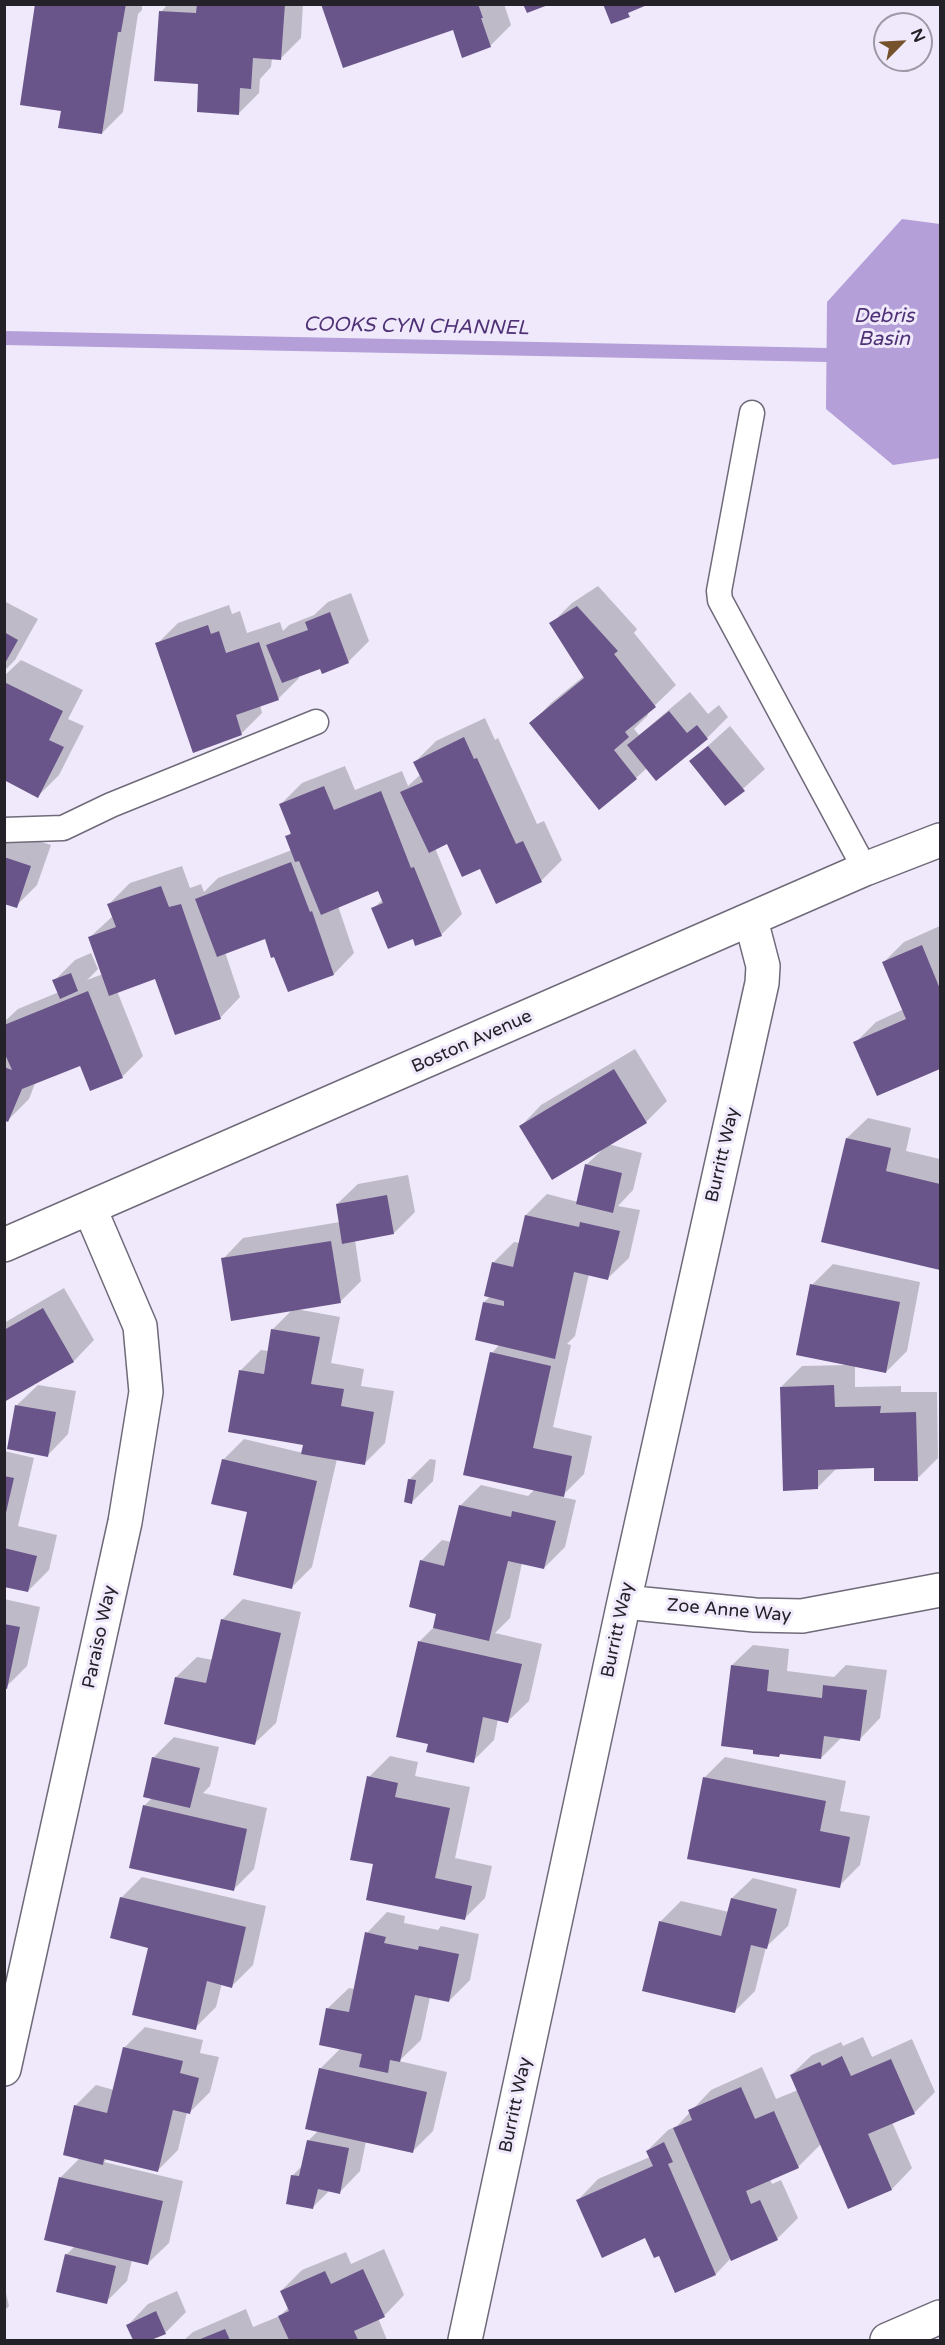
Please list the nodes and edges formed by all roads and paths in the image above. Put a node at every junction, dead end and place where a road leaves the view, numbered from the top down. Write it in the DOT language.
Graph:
graph roads {
  1 [pos="752,413"];
  2 [pos="316,722"];
  3 [pos="4,830"];
  4 [pos="940,840"];
  5 [pos="865,869"];
  6 [pos="751,920"];
  7 [pos="90,1209"];
  8 [pos="4,1245"];
  9 [pos="940,1590"];
  10 [pos="624,1602"];
  11 [pos="4,2069"];
  12 [pos="940,2317"];
  13 [pos="465,2340"];
  14 [pos="887,2340"];
  1 -- 5 [label="lane"];
  2 -- 3 [label="lane"];
  4 -- 5 [label="street, Boston Avenue"];
  5 -- 6 [label="street, Boston Avenue"];
  6 -- 7 [label="street, Boston Avenue"];
  6 -- 10 [label="street, Burritt Way"];
  7 -- 8 [label="street, Boston Avenue"];
  7 -- 11 [label="street, Paraiso Way"];
  9 -- 10 [label="street, Zoe Anne Way"];
  10 -- 13 [label="street, Burritt Way"];
  12 -- 14 [label="street"];
}
